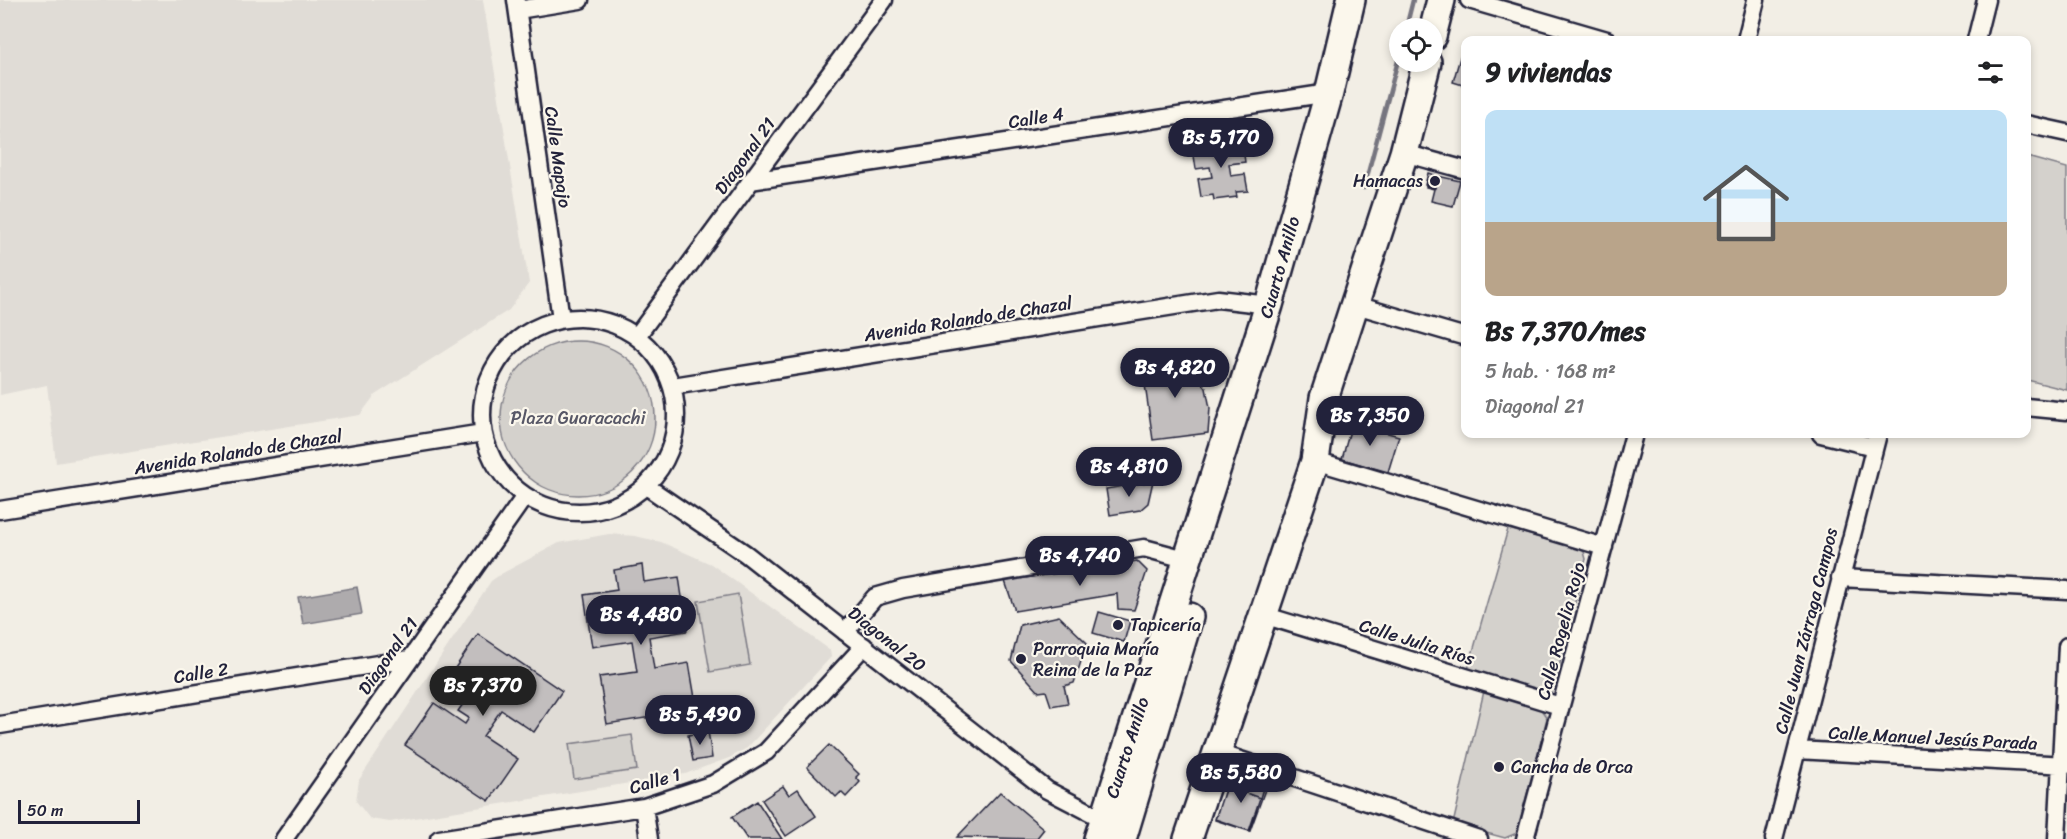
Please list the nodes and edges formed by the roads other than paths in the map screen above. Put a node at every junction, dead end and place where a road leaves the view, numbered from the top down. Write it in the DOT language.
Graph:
graph roads {
  1 [pos="580,0"];
  2 [pos="884,0"];
  3 [pos="1351,0"];
  4 [pos="1441,0"];
  5 [pos="1469,0"];
  6 [pos="1756,0"];
  7 [pos="1986,0"];
  8 [pos="517,5"];
  9 [pos="1436,18"];
  10 [pos="1593,36"];
  11 [pos="1747,36"];
  12 [pos="1977,36"];
  13 [pos="1424,72"];
  14 [pos="1329,93"];
  15 [pos="2031,125"];
  16 [pos="2067,133"];
  17 [pos="1404,153"];
  18 [pos="1461,169"];
  19 [pos="750,182"];
  20 [pos="1269,305"];
  21 [pos="1356,305"];
  22 [pos="561,319"];
  23 [pos="637,336"];
  24 [pos="1461,336"];
  25 [pos="673,386"];
  26 [pos="1324,398"];
  27 [pos="2031,407"];
  28 [pos="2067,411"];
  29 [pos="483,433"];
  30 [pos="1633,438"];
  31 [pos="1858,438"];
  32 [pos="1876,440"];
  33 [pos="1316,461"];
  34 [pos="646,486"];
  35 [pos="525,496"];
  36 [pos="0,510"];
  37 [pos="1604,547"];
  38 [pos="1189,560"];
  39 [pos="1840,578"];
  40 [pos="2067,590"];
  41 [pos="1263,615"];
  42 [pos="846,632"];
  43 [pos="864,646"];
  44 [pos="2067,646"];
  45 [pos="409,659"];
  46 [pos="1560,706"];
  47 [pos="0,725"];
  48 [pos="1797,750"];
  49 [pos="1216,752"];
  50 [pos="2064,765"];
  51 [pos="644,807"];
  52 [pos="1109,832"];
  53 [pos="284,839"];
  54 [pos="439,839"];
  55 [pos="649,839"];
  56 [pos="1170,839"];
  57 [pos="1188,839"];
  58 [pos="1479,839"];
  59 [pos="1525,839"];
  60 [pos="1774,839"];
  61 [pos="2057,839"];
  1 -- 8 [label="street"];
  2 -- 19 [label="street, Diagonal 21"];
  3 -- 14 [label="highway, Cuarto Anillo"];
  4 -- 9 [label="highway"];
  5 -- 10 [label="street"];
  6 -- 11 [label="street"];
  7 -- 12 [label="street"];
  8 -- 22 [label="street, Calle Mapajo"];
  13 -- 17 [label="highway"];
  14 -- 19 [label="street, Calle 4"];
  14 -- 20 [label="highway, Cuarto Anillo"];
  15 -- 16 [label="street"];
  17 -- 18 [label="street"];
  17 -- 21 [label="highway"];
  19 -- 23 [label="street, Diagonal 21"];
  20 -- 25 [label="street, Avenida Rolando de Chazal"];
  20 -- 38 [label="highway, Cuarto Anillo"];
  20 -- 52 [label="highway"];
  21 -- 24 [label="street"];
  21 -- 26 [label="highway"];
  22 -- 23 [label="street"];
  22 -- 29 [label="street"];
  23 -- 25 [label="street"];
  25 -- 34 [label="street"];
  26 -- 33 [label="highway"];
  26 -- 56 [label="highway"];
  27 -- 28 [label="street"];
  29 -- 35 [label="street"];
  29 -- 36 [label="street, Avenida Rolando de Chazal"];
  30 -- 37 [label="street, Calle Rogelia Rojo"];
  31 -- 32 [label="street"];
  32 -- 39 [label="street, Calle Juan Zárraga Campos"];
  33 -- 37 [label="street"];
  33 -- 41 [label="highway"];
  34 -- 35 [label="street"];
  34 -- 42 [label="street, Diagonal 20"];
  35 -- 45 [label="street, Diagonal 21"];
  37 -- 46 [label="street, Calle Rogelia Rojo"];
  38 -- 42 [label="street"];
  38 -- 52 [label="highway, Cuarto Anillo"];
  39 -- 40 [label="street"];
  39 -- 48 [label="street, Calle Juan Zárraga Campos"];
  41 -- 46 [label="street, Calle Julia Ríos"];
  41 -- 49 [label="highway"];
  42 -- 43 [label="street, Diagonal 20"];
  43 -- 51 [label="street, Calle 1"];
  43 -- 52 [label="street, Diagonal 20"];
  44 -- 50 [label="street"];
  45 -- 47 [label="street, Calle 2"];
  45 -- 53 [label="street, Diagonal 21"];
  46 -- 59 [label="street, Calle Rogelia Rojo"];
  48 -- 50 [label="street, Calle Manuel Jesús Parada"];
  48 -- 60 [label="street, Calle Juan Zárraga Campos"];
  49 -- 57 [label="highway"];
  49 -- 58 [label="street"];
  50 -- 61 [label="street"];
  51 -- 54 [label="street, Calle 1"];
  51 -- 55 [label="street"];
}
